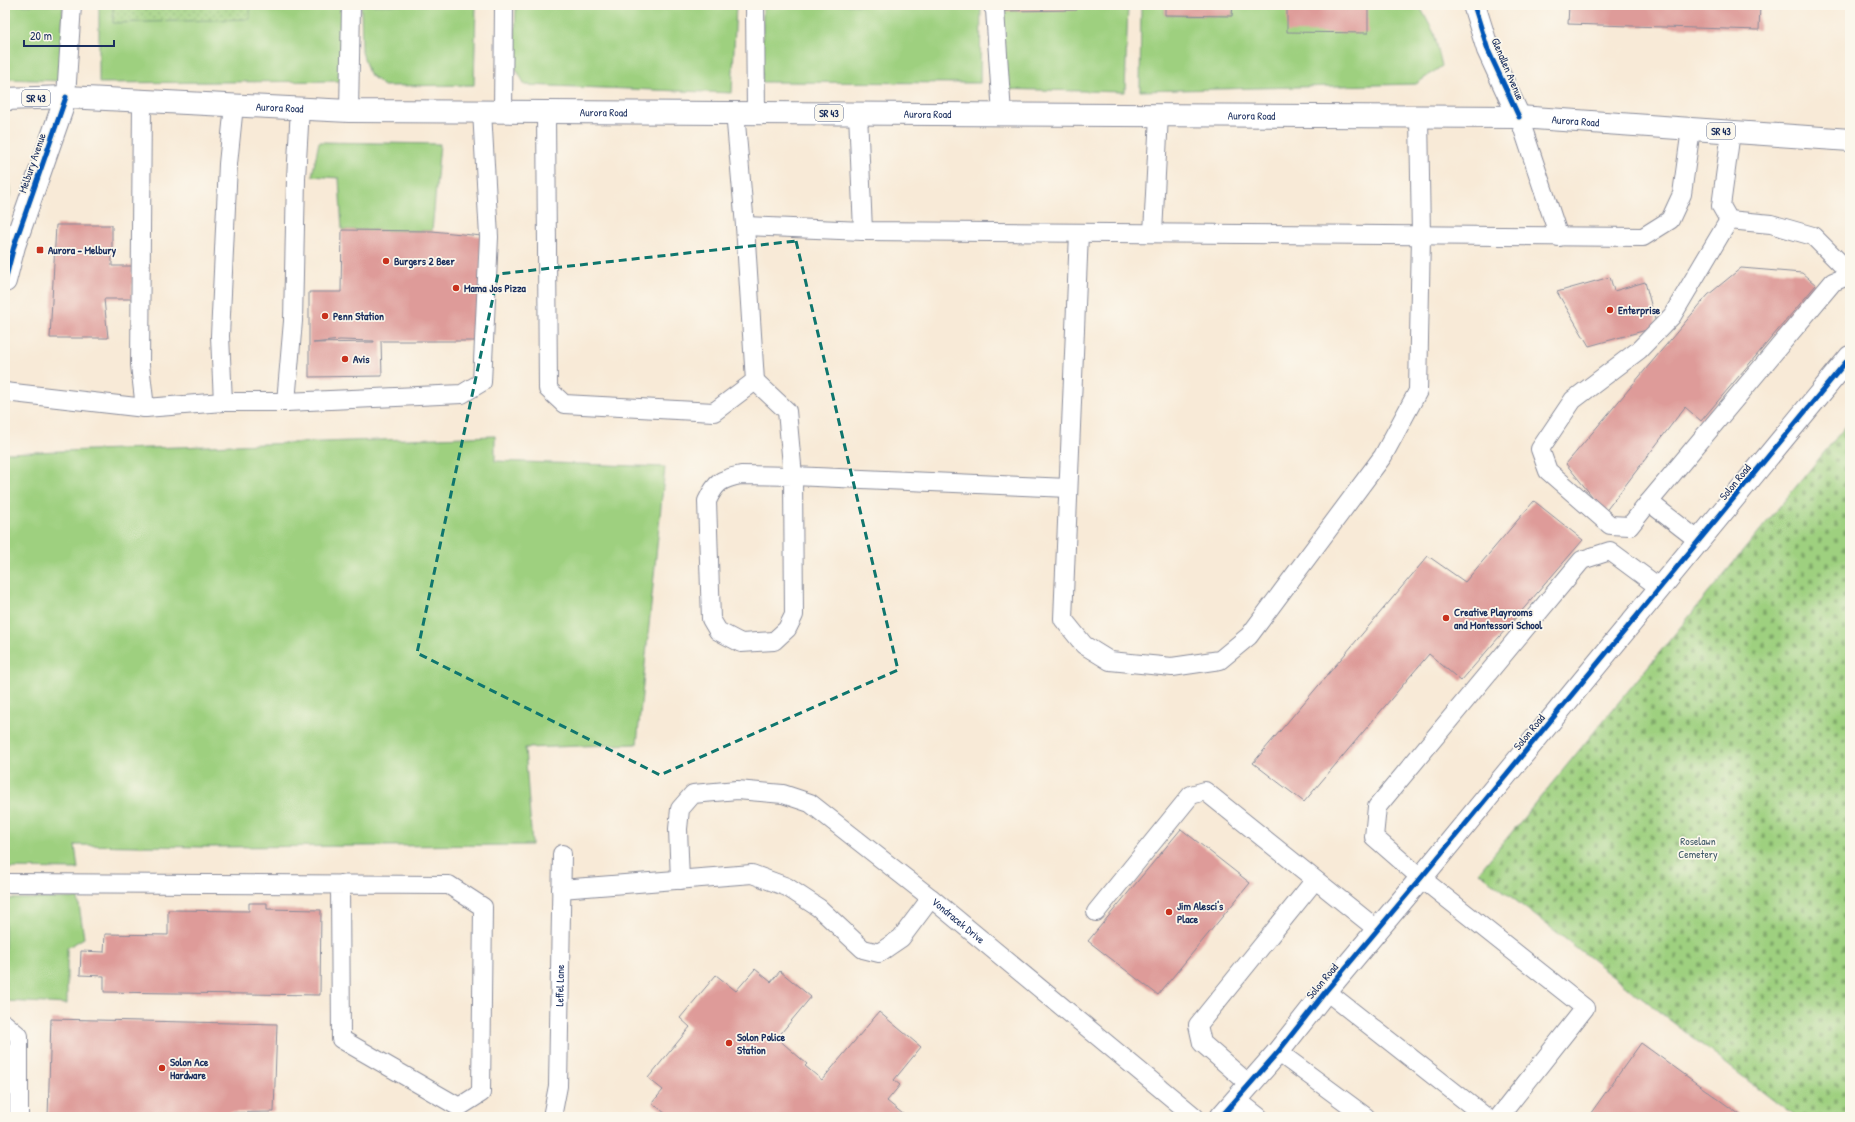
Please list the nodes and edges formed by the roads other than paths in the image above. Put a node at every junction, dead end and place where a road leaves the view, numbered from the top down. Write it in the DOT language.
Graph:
graph roads {
  1 [pos="72,5"];
  2 [pos="351,5"];
  3 [pos="504,5"];
  4 [pos="755,5"];
  5 [pos="992,5"];
  6 [pos="1474,5"];
  7 [pos="66,97"];
  8 [pos="5,98"];
  9 [pos="142,101"];
  10 [pos="234,105"];
  11 [pos="300,108"];
  12 [pos="349,110"];
  13 [pos="493,111"];
  14 [pos="546,112"];
  15 [pos="735,112"];
  16 [pos="756,113"];
  17 [pos="858,113"];
  18 [pos="1002,114"];
  19 [pos="1159,115"];
  20 [pos="1419,116"];
  21 [pos="1519,117"];
  22 [pos="1691,129"];
  23 [pos="1731,132"];
  24 [pos="1850,140"];
  25 [pos="1729,220"];
  26 [pos="746,226"];
  27 [pos="863,231"];
  28 [pos="1079,233"];
  29 [pos="1152,233"];
  30 [pos="1421,236"];
  31 [pos="1559,237"];
  32 [pos="1850,274"];
  33 [pos="5,282"];
  34 [pos="1850,357"];
  35 [pos="755,381"];
  36 [pos="5,392"];
  37 [pos="223,402"];
  38 [pos="286,402"];
  39 [pos="145,408"];
  40 [pos="793,476"];
  41 [pos="1068,488"];
  42 [pos="1649,502"];
  43 [pos="1699,541"];
  44 [pos="1660,588"];
  45 [pos="562,854"];
  46 [pos="1422,878"];
  47 [pos="680,880"];
  48 [pos="1315,880"];
  49 [pos="5,883"];
  50 [pos="340,884"];
  51 [pos="561,889"];
  52 [pos="931,898"];
  53 [pos="1096,912"];
  54 [pos="1378,930"];
  55 [pos="1326,991"];
  56 [pos="5,1024"];
  57 [pos="1278,1052"];
  58 [pos="1242,1092"];
  59 [pos="14,1115"];
  60 [pos="552,1117"];
  61 [pos="1195,1117"];
  62 [pos="1221,1117"];
  63 [pos="1259,1117"];
  64 [pos="1366,1117"];
  65 [pos="1486,1117"];
  66 [pos="1499,1117"];
  1 -- 7 [label="lane"];
  2 -- 12 [label="lane"];
  3 -- 13 [label="lane"];
  4 -- 16 [label="lane"];
  5 -- 18 [label="lane"];
  6 -- 21 [label="main road, Glenallen Avenue"];
  7 -- 8 [label="main road, Aurora Road / SR 43"];
  7 -- 9 [label="main road, Aurora Road / SR 43"];
  7 -- 33 [label="main road, Melbury Avenue"];
  9 -- 10 [label="main road, Aurora Road / SR 43"];
  9 -- 39 [label="lane"];
  10 -- 11 [label="main road, Aurora Road / SR 43"];
  10 -- 37 [label="lane"];
  11 -- 12 [label="main road, Aurora Road / SR 43"];
  11 -- 38 [label="lane"];
  12 -- 13 [label="main road, Aurora Road / SR 43"];
  13 -- 14 [label="main road, Aurora Road / SR 43"];
  13 -- 38 [label="lane"];
  14 -- 15 [label="main road, Aurora Road / SR 43"];
  14 -- 35 [label="lane"];
  15 -- 16 [label="main road, Aurora Road / SR 43"];
  15 -- 26 [label="lane"];
  16 -- 17 [label="main road, Aurora Road / SR 43"];
  17 -- 18 [label="main road, Aurora Road / SR 43"];
  17 -- 27 [label="lane"];
  18 -- 19 [label="main road, Aurora Road / SR 43"];
  19 -- 20 [label="main road, Aurora Road / SR 43"];
  19 -- 29 [label="lane"];
  20 -- 21 [label="main road, Aurora Road / SR 43"];
  20 -- 30 [label="lane"];
  21 -- 22 [label="main road, Aurora Road / SR 43"];
  21 -- 31 [label="lane"];
  22 -- 23 [label="main road, Aurora Road / SR 43"];
  22 -- 31 [label="lane"];
  23 -- 24 [label="main road, Aurora Road / SR 43"];
  23 -- 25 [label="lane"];
  25 -- 32 [label="lane"];
  25 -- 42 [label="lane"];
  26 -- 27 [label="lane"];
  26 -- 35 [label="lane"];
  27 -- 28 [label="lane"];
  28 -- 29 [label="lane"];
  28 -- 41 [label="lane"];
  29 -- 30 [label="lane"];
  30 -- 31 [label="lane"];
  30 -- 41 [label="lane"];
  32 -- 42 [label="lane"];
  34 -- 43 [label="main road, Solon Road"];
  35 -- 40 [label="lane"];
  36 -- 39 [label="lane"];
  37 -- 38 [label="lane"];
  37 -- 39 [label="lane"];
  40 -- 40 [label="lane"];
  40 -- 41 [label="lane"];
  42 -- 43 [label="lane"];
  43 -- 44 [label="main road, Solon Road"];
  44 -- 46 [label="main road, Solon Road"];
  44 -- 46 [label="lane"];
  45 -- 51 [label="lane, Leffel Lane"];
  46 -- 54 [label="main road, Solon Road"];
  46 -- 66 [label="lane"];
  47 -- 51 [label="lane"];
  47 -- 52 [label="lane"];
  47 -- 52 [label="lane, Vondracek Drive"];
  48 -- 53 [label="lane"];
  48 -- 54 [label="lane"];
  48 -- 58 [label="lane"];
  49 -- 50 [label="lane"];
  50 -- 50 [label="lane"];
  51 -- 60 [label="lane, Leffel Lane"];
  52 -- 61 [label="lane, Vondracek Drive"];
  54 -- 55 [label="main road, Solon Road"];
  55 -- 57 [label="main road, Solon Road"];
  55 -- 65 [label="lane"];
  56 -- 59 [label="lane"];
  57 -- 58 [label="main road, Solon Road"];
  57 -- 64 [label="lane"];
  58 -- 62 [label="main road, Solon Road"];
  58 -- 63 [label="lane"];
}
